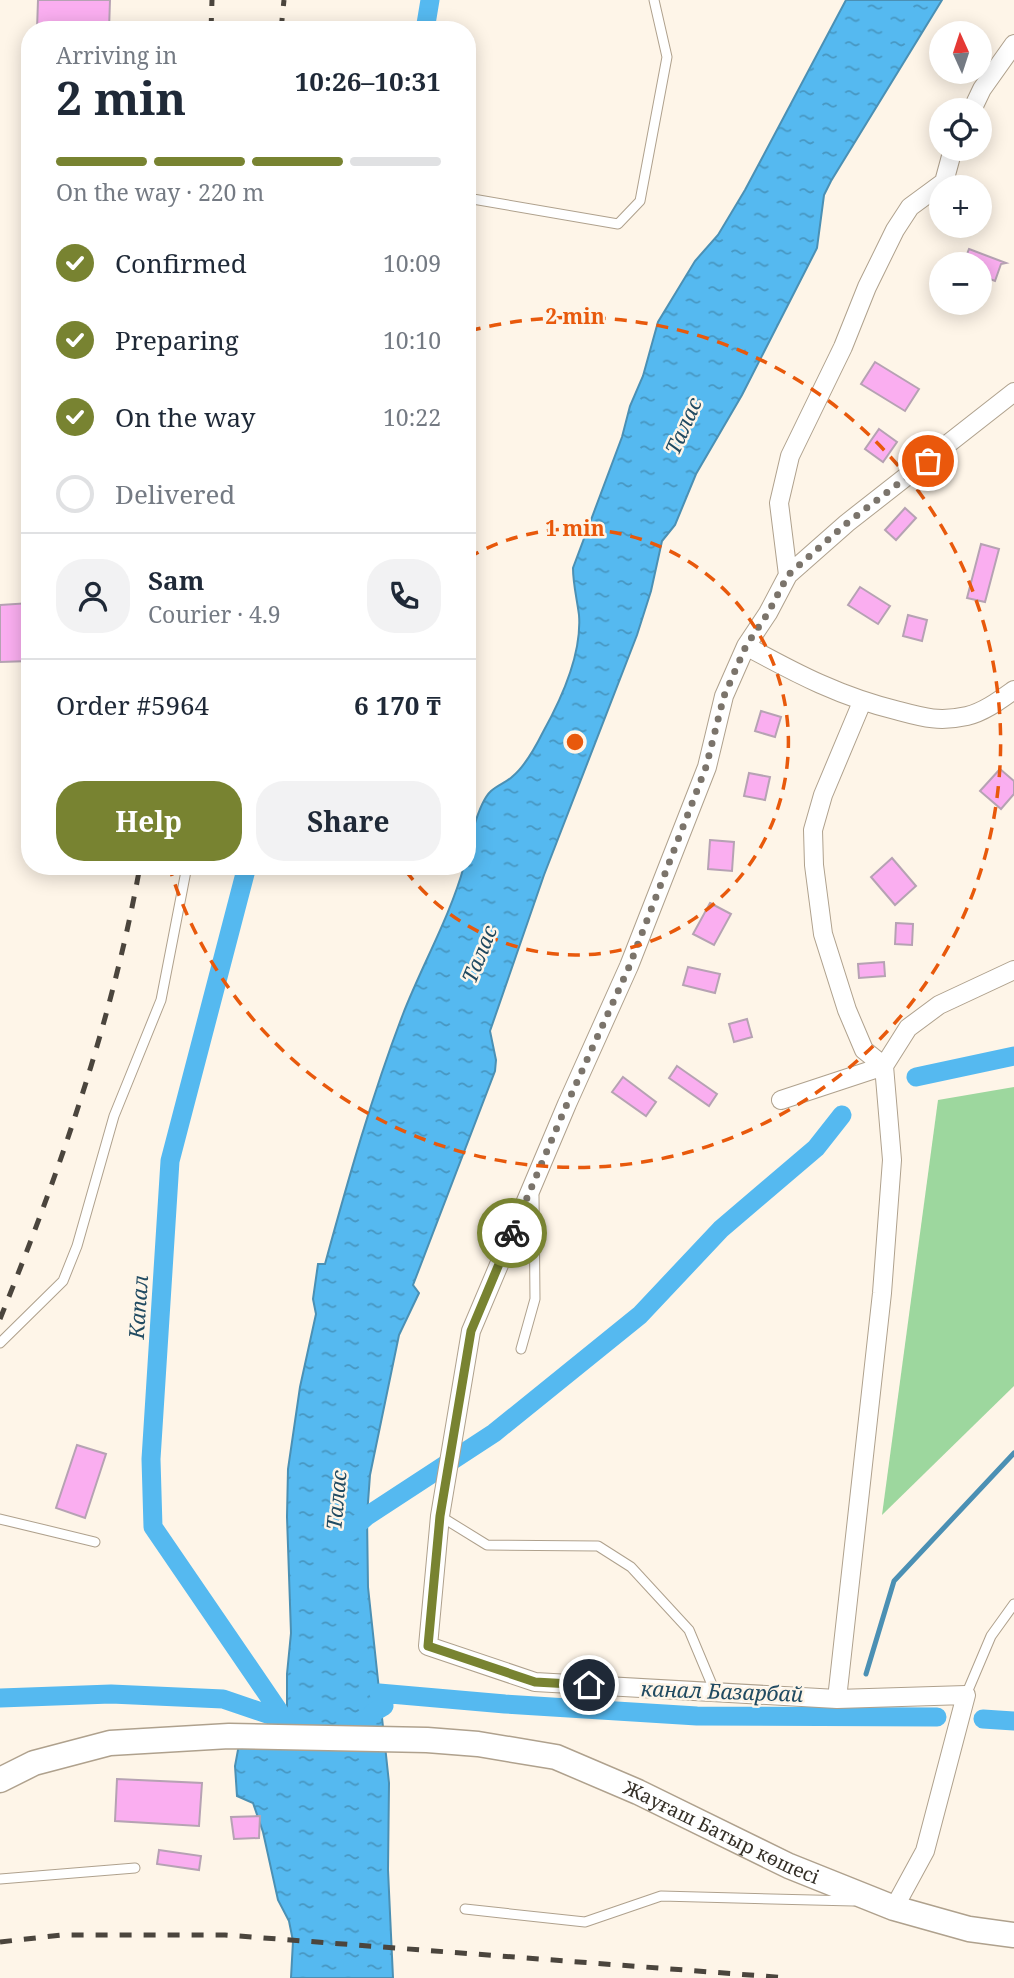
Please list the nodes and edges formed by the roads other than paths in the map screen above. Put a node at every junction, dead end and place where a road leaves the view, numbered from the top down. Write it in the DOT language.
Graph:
graph roads {
  1 [pos="654,0"];
  2 [pos="1014,44"];
  3 [pos="978,98"];
  4 [pos="950,161"];
  5 [pos="476,200"];
  6 [pos="1014,392"];
  7 [pos="788,575"];
  8 [pos="746,646"];
  9 [pos="1014,690"];
  10 [pos="862,702"];
  11 [pos="185,875"];
  12 [pos="1014,970"];
  13 [pos="884,1066"];
  14 [pos="781,1100"];
  15 [pos="533,1182"];
  16 [pos="0,1343"];
  17 [pos="521,1349"];
  18 [pos="440,1516"];
  19 [pos="0,1520"];
  20 [pos="95,1542"];
  21 [pos="1014,1604"];
  22 [pos="715,1692"];
  23 [pos="965,1695"];
  24 [pos="837,1699"];
  25 [pos="0,1780"];
  26 [pos="135,1868"];
  27 [pos="0,1879"];
  28 [pos="886,1905"];
  29 [pos="465,1909"];
  30 [pos="1014,1935"];
  1 -- 5 [label="lane"];
  2 -- 3 [label="street"];
  4 -- 7 [label="street"];
  6 -- 7 [label="street"];
  7 -- 8 [label="street"];
  8 -- 10 [label="street"];
  8 -- 15 [label="street"];
  9 -- 10 [label="street"];
  10 -- 13 [label="street"];
  11 -- 16 [label="lane"];
  12 -- 13 [label="street"];
  13 -- 14 [label="street"];
  13 -- 24 [label="street"];
  15 -- 17 [label="lane"];
  15 -- 18 [label="street"];
  18 -- 22 [label="lane"];
  18 -- 22 [label="street"];
  19 -- 20 [label="lane"];
  21 -- 23 [label="lane"];
  22 -- 24 [label="street"];
  23 -- 24 [label="street"];
  23 -- 28 [label="street"];
  25 -- 28 [label="main road, Жауғаш Батыр көшесі"];
  26 -- 27 [label="lane"];
  28 -- 29 [label="lane"];
  28 -- 30 [label="main road, Жауғаш Батыр көшесі"];
}
